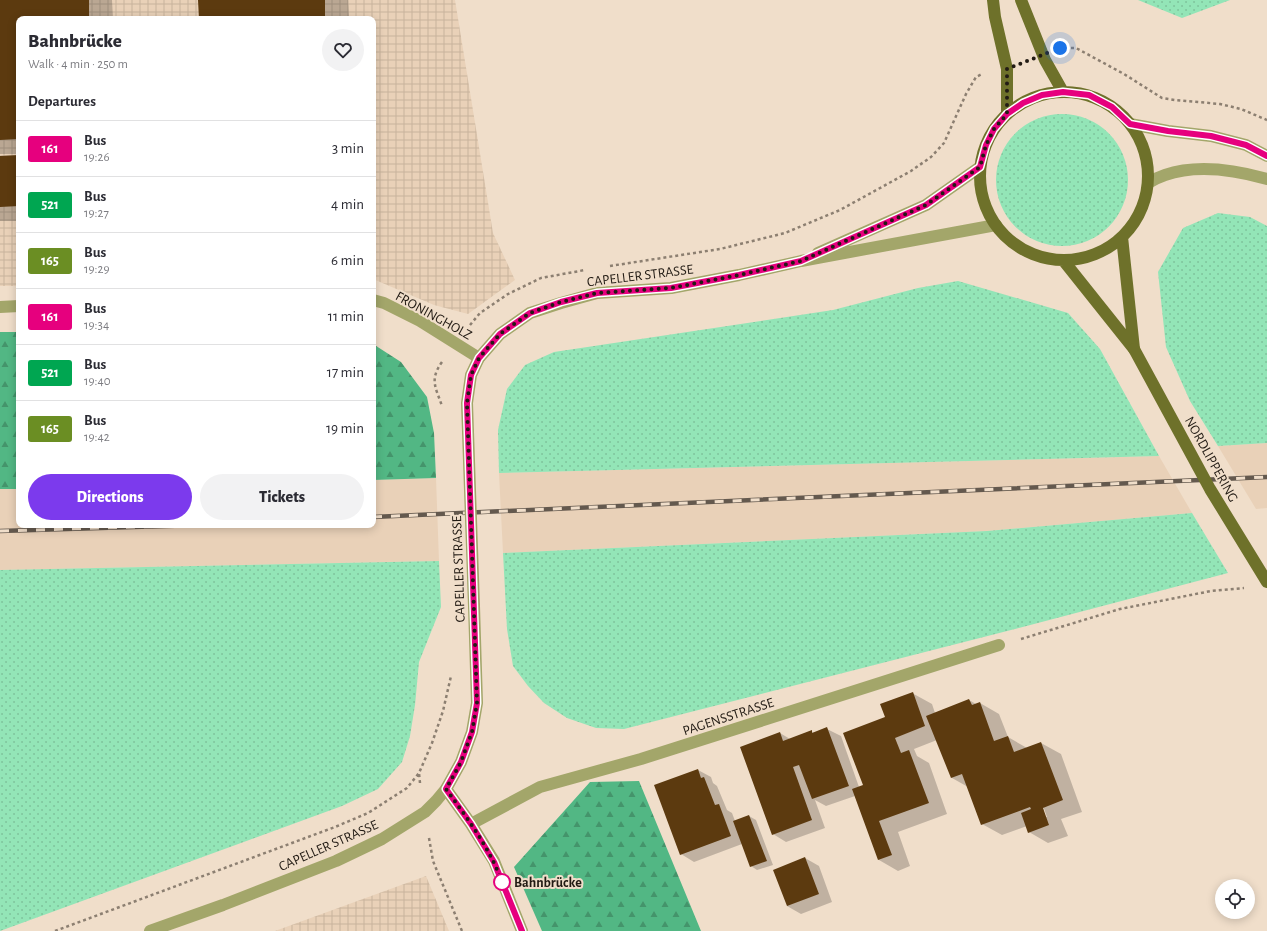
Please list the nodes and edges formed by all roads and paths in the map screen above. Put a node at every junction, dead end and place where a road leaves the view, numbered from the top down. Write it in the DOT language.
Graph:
graph roads {
  1 [pos="993,0"];
  2 [pos="1021,0"];
  3 [pos="1043,54"];
  4 [pos="1007,69"];
  5 [pos="1063,92"];
  6 [pos="1007,114"];
  7 [pos="1267,120"];
  8 [pos="1130,124"];
  9 [pos="1267,156"];
  10 [pos="980,167"];
  11 [pos="1267,179"];
  12 [pos="1148,183"];
  13 [pos="996,225"];
  14 [pos="1122,237"];
  15 [pos="1063,260"];
  16 [pos="801,261"];
  17 [pos="609,266"];
  18 [pos="586,270"];
  19 [pos="376,301"];
  20 [pos="16,306"];
  21 [pos="0,307"];
  22 [pos="456,343"];
  23 [pos="1134,348"];
  24 [pos="479,358"];
  25 [pos="443,411"];
  26 [pos="1267,582"];
  27 [pos="1246,588"];
  28 [pos="999,645"];
  29 [pos="418,773"];
  30 [pos="446,789"];
  31 [pos="471,824"];
  32 [pos="55,931"];
  33 [pos="150,931"];
  34 [pos="522,931"];
  1 -- 4 [label="main road"];
  2 -- 3 [label="main road"];
  3 -- 5 [label="main road"];
  3 -- 7 [label="path"];
  4 -- 6 [label="main road"];
  4 -- 17 [label="path"];
  5 -- 6 [label="main road"];
  5 -- 8 [label="main road"];
  6 -- 10 [label="main road"];
  8 -- 9 [label="street"];
  8 -- 12 [label="main road"];
  10 -- 13 [label="main road"];
  10 -- 16 [label="street, CAPELLER STRASSE"];
  11 -- 12 [label="street"];
  12 -- 14 [label="main road"];
  13 -- 15 [label="main road"];
  13 -- 16 [label="street, CAPELLER STRASSE"];
  14 -- 15 [label="main road"];
  14 -- 23 [label="main road, NORDLIPPERING"];
  15 -- 23 [label="main road, NORDLIPPERING"];
  16 -- 24 [label="street, CAPELLER STRASSE"];
  18 -- 22 [label="path"];
  19 -- 22 [label="street, FRONINGHOLZ"];
  20 -- 21 [label="street"];
  22 -- 24 [label="street, FRONINGHOLZ"];
  22 -- 25 [label="path"];
  23 -- 26 [label="main road, NORDLIPPERING, bridge"];
  24 -- 30 [label="street, CAPELLER STRASSE, bridge"];
  27 -- 28 [label="path"];
  28 -- 31 [label="street, PAGENSSTRASSE"];
  29 -- 32 [label="path"];
  30 -- 31 [label="street"];
  30 -- 33 [label="street, CAPELLER STRASSE"];
  31 -- 34 [label="street"];
}
